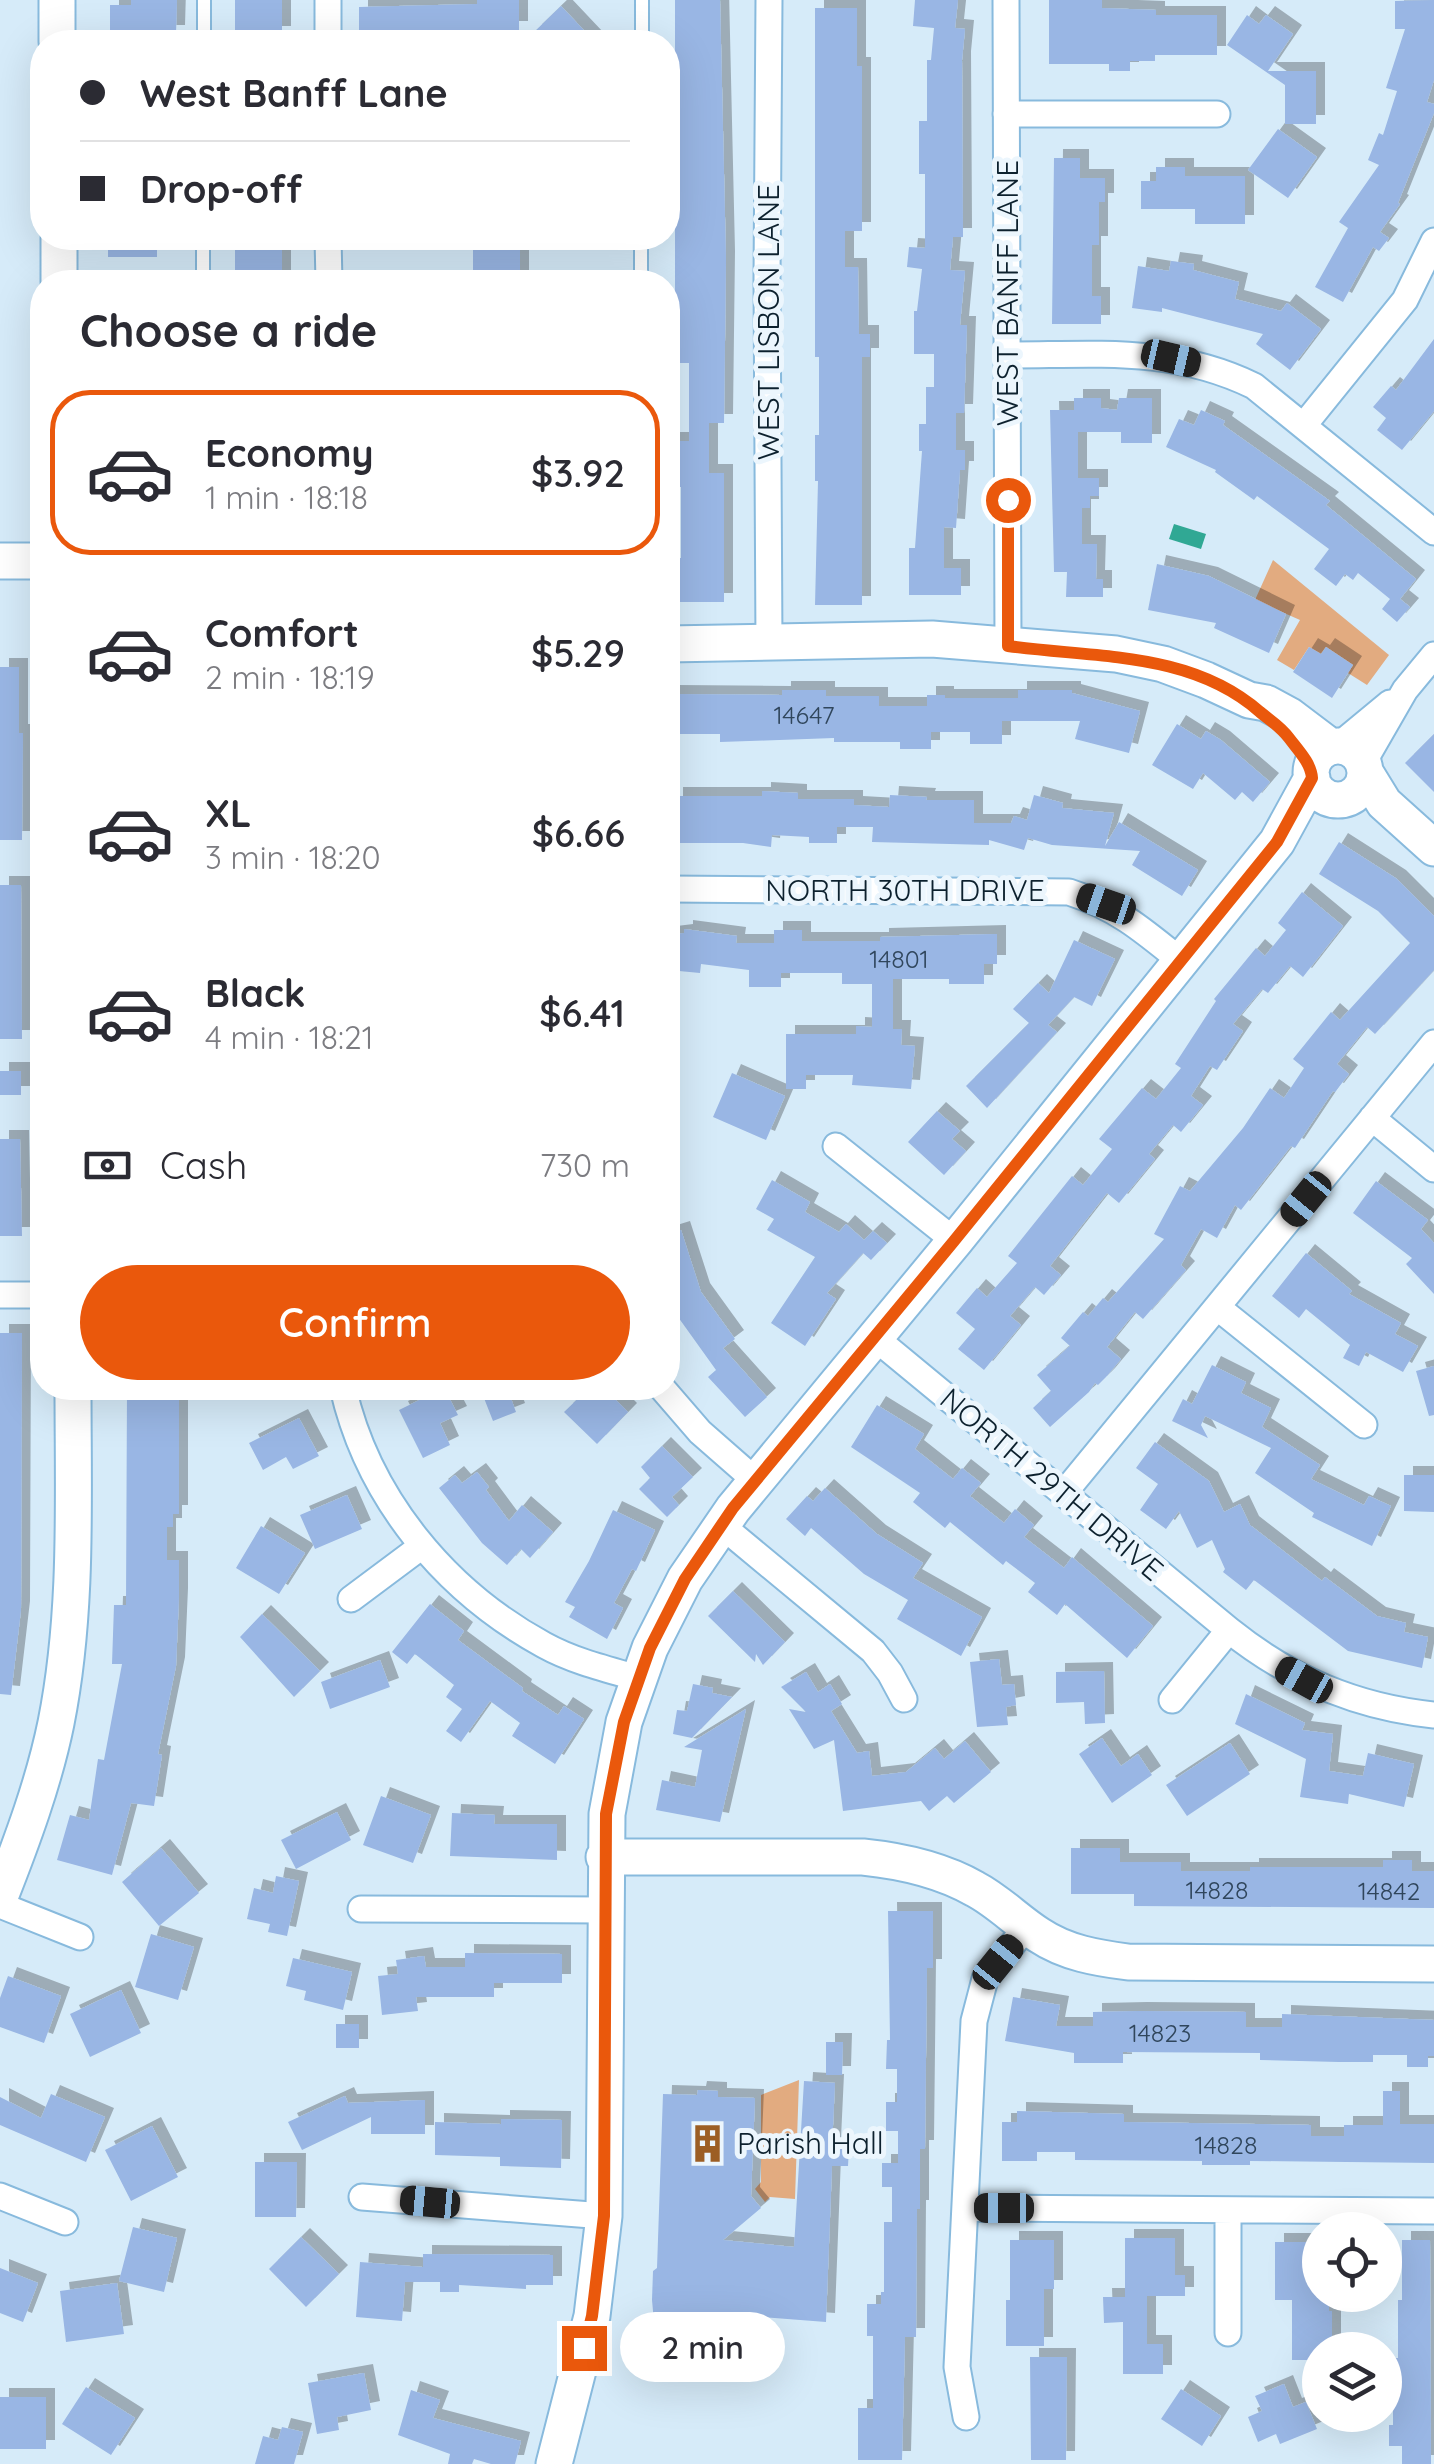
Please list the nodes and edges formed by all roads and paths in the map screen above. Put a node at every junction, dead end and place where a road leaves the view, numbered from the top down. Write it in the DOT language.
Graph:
graph roads {
  1 [pos="57,0"];
  2 [pos="204,0"];
  3 [pos="328,0"];
  4 [pos="642,0"];
  5 [pos="769,0"];
  6 [pos="1006,0"];
  7 [pos="58,30"];
  8 [pos="204,30"];
  9 [pos="328,30"];
  10 [pos="642,30"];
  11 [pos="1006,114"];
  12 [pos="1217,114"];
  13 [pos="1434,241"];
  14 [pos="1008,355"];
  15 [pos="1304,426"];
  16 [pos="1434,532"];
  17 [pos="0,560"];
  18 [pos="30,561"];
  19 [pos="680,644"];
  20 [pos="769,644"];
  21 [pos="1008,646"];
  22 [pos="1434,655"];
  23 [pos="1338,772"];
  24 [pos="1434,851"];
  25 [pos="680,889"];
  26 [pos="1181,961"];
  27 [pos="1434,1043"];
  28 [pos="1372,1118"];
  29 [pos="836,1146"];
  30 [pos="1434,1169"];
  31 [pos="954,1241"];
  32 [pos="0,1295"];
  33 [pos="30,1295"];
  34 [pos="1217,1307"];
  35 [pos="874,1338"];
  36 [pos="73,1400"];
  37 [pos="346,1400"];
  38 [pos="672,1400"];
  39 [pos="1364,1425"];
  40 [pos="756,1481"];
  41 [pos="1064,1493"];
  42 [pos="721,1525"];
  43 [pos="422,1546"];
  44 [pos="351,1600"];
  45 [pos="1228,1630"];
  46 [pos="638,1678"];
  47 [pos="904,1699"];
  48 [pos="1172,1700"];
  49 [pos="1434,1716"];
  50 [pos="604,1857"];
  51 [pos="0,1897"];
  52 [pos="0,1905"];
  53 [pos="361,1910"];
  54 [pos="604,1910"];
  55 [pos="1027,1926"];
  56 [pos="80,1937"];
  57 [pos="1434,1964"];
  58 [pos="0,2196"];
  59 [pos="362,2197"];
  60 [pos="965,2208"];
  61 [pos="1228,2210"];
  62 [pos="1434,2210"];
  63 [pos="604,2216"];
  64 [pos="65,2222"];
  65 [pos="1228,2333"];
  66 [pos="966,2418"];
  67 [pos="554,2464"];
  1 -- 7 [label="street"];
  2 -- 8 [label="lane"];
  3 -- 9 [label="street"];
  4 -- 10 [label="lane"];
  5 -- 20 [label="street, WEST LISBON LANE"];
  6 -- 11 [label="street, WEST BANFF LANE"];
  11 -- 12 [label="street"];
  11 -- 14 [label="street, WEST BANFF LANE"];
  13 -- 15 [label="street"];
  14 -- 15 [label="street"];
  14 -- 21 [label="street, WEST BANFF LANE"];
  15 -- 16 [label="street"];
  17 -- 18 [label="street"];
  19 -- 20 [label="street"];
  20 -- 21 [label="street"];
  21 -- 23 [label="street"];
  22 -- 23 [label="street"];
  23 -- 24 [label="street"];
  23 -- 26 [label="street"];
  25 -- 26 [label="street, NORTH 30TH DRIVE"];
  26 -- 31 [label="street"];
  27 -- 28 [label="street"];
  28 -- 30 [label="street"];
  28 -- 34 [label="street"];
  29 -- 31 [label="street"];
  31 -- 35 [label="street"];
  32 -- 33 [label="street"];
  34 -- 39 [label="street"];
  34 -- 41 [label="street"];
  35 -- 40 [label="street"];
  35 -- 41 [label="street, NORTH 29TH DRIVE"];
  36 -- 51 [label="street"];
  37 -- 43 [label="street"];
  38 -- 40 [label="street"];
  40 -- 42 [label="street"];
  41 -- 45 [label="street, NORTH 29TH DRIVE"];
  42 -- 46 [label="street"];
  42 -- 47 [label="street"];
  43 -- 44 [label="street"];
  43 -- 46 [label="street"];
  45 -- 48 [label="street"];
  45 -- 49 [label="street, NORTH 29TH DRIVE"];
  46 -- 50 [label="street"];
  50 -- 54 [label="street"];
  50 -- 55 [label="street"];
  52 -- 56 [label="street"];
  53 -- 54 [label="street"];
  54 -- 63 [label="street"];
  55 -- 57 [label="street"];
  55 -- 60 [label="street"];
  58 -- 64 [label="street"];
  59 -- 63 [label="street"];
  60 -- 61 [label="street"];
  60 -- 66 [label="street"];
  61 -- 62 [label="street"];
  61 -- 65 [label="street"];
  63 -- 67 [label="street"];
}
